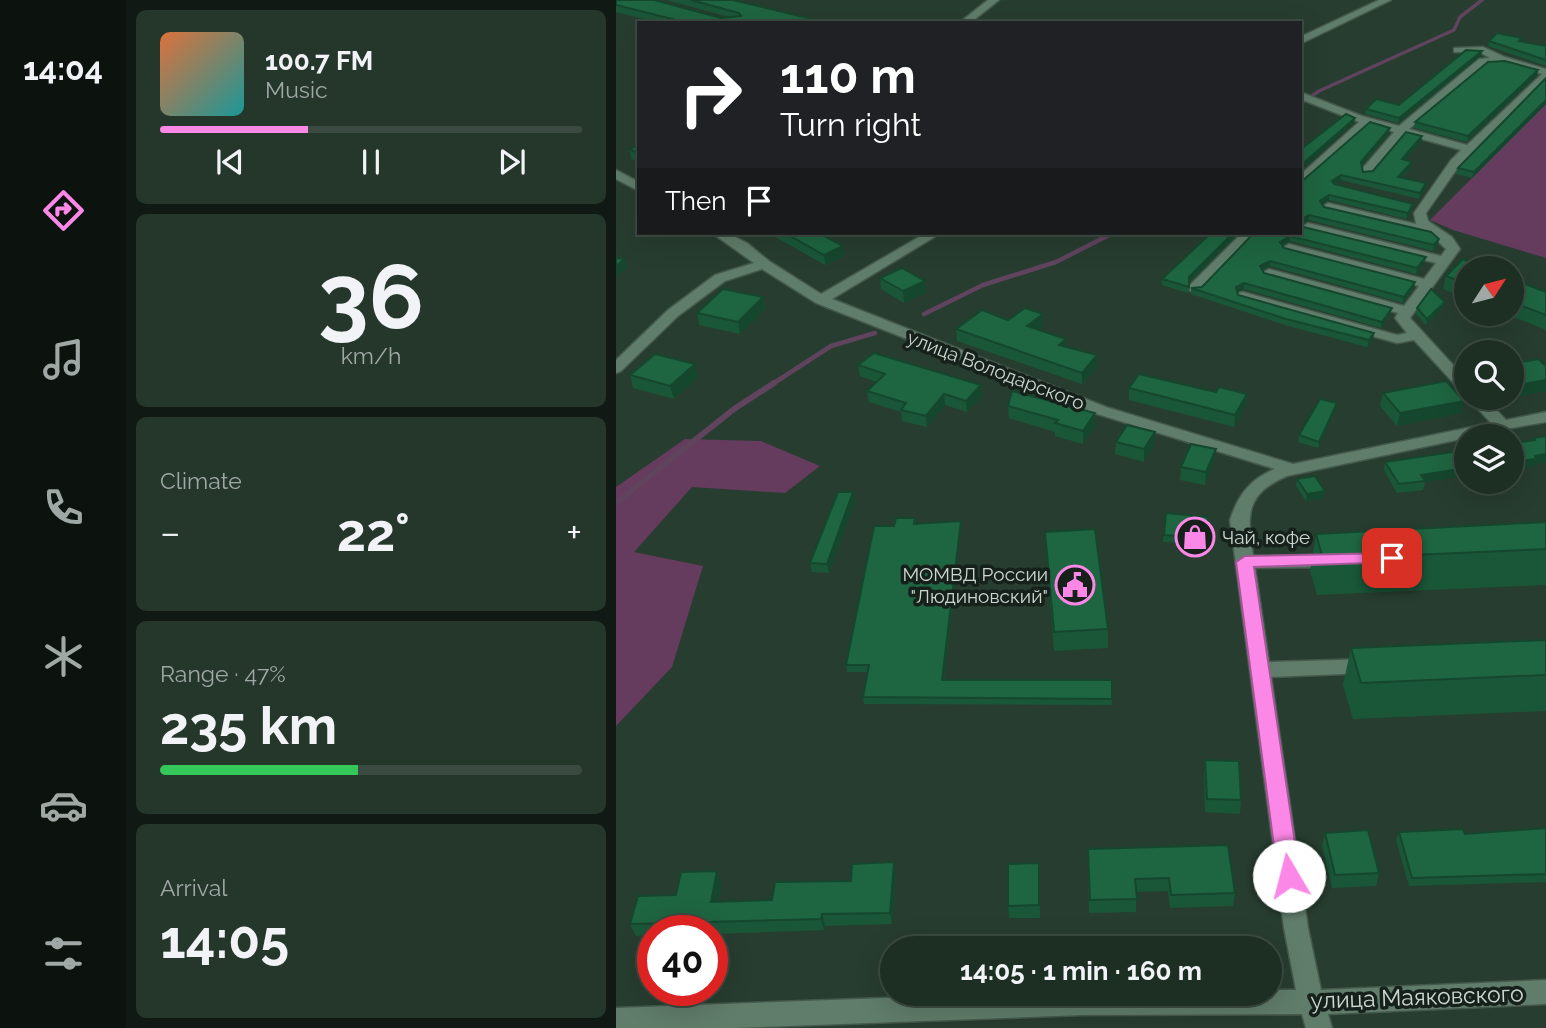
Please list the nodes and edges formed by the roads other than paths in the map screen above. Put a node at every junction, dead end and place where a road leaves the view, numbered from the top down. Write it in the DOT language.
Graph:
graph roads {
  1 [pos="995,0"];
  2 [pos="1387,0"];
  3 [pos="967,21"];
  4 [pos="1302,40"];
  5 [pos="1458,50"];
  6 [pos="1504,60"];
  7 [pos="1546,75"];
  8 [pos="1302,96"];
  9 [pos="1367,120"];
  10 [pos="1402,130"];
  11 [pos="1469,149"];
  12 [pos="1366,172"];
  13 [pos="616,174"];
  14 [pos="1302,179"];
  15 [pos="637,186"];
  16 [pos="1328,207"];
  17 [pos="1308,227"];
  18 [pos="1436,233"];
  19 [pos="722,235"];
  20 [pos="932,235"];
  21 [pos="1248,235"];
  22 [pos="1289,248"];
  23 [pos="1444,261"];
  24 [pos="764,264"];
  25 [pos="1269,273"];
  26 [pos="1427,284"];
  27 [pos="1195,288"];
  28 [pos="1243,296"];
  29 [pos="821,300"];
  30 [pos="1407,311"];
  31 [pos="1418,335"];
  32 [pos="616,368"];
  33 [pos="1454,375"];
  34 [pos="1487,410"];
  35 [pos="1546,417"];
  36 [pos="1500,424"];
  37 [pos="1512,424"];
  38 [pos="1454,436"];
  39 [pos="1292,469"];
  40 [pos="1355,560"];
  41 [pos="1245,562"];
  42 [pos="1393,665"];
  43 [pos="1260,670"];
  44 [pos="1546,992"];
  45 [pos="1311,1002"];
  46 [pos="616,1020"];
  47 [pos="1319,1028"];
  1 -- 3 [label="street"];
  2 -- 4 [label="street"];
  5 -- 6 [label="street"];
  6 -- 7 [label="street"];
  6 -- 10 [label="street"];
  7 -- 11 [label="street"];
  8 -- 9 [label="street"];
  9 -- 10 [label="street"];
  9 -- 14 [label="street"];
  10 -- 11 [label="street"];
  10 -- 12 [label="street"];
  11 -- 18 [label="street"];
  13 -- 15 [label="street"];
  16 -- 18 [label="street"];
  17 -- 23 [label="street"];
  18 -- 23 [label="street"];
  19 -- 24 [label="street, улица Володарского"];
  20 -- 29 [label="street"];
  21 -- 27 [label="street"];
  22 -- 26 [label="street"];
  23 -- 26 [label="street"];
  24 -- 29 [label="street, улица Володарского"];
  24 -- 32 [label="street"];
  25 -- 30 [label="street"];
  26 -- 30 [label="street"];
  28 -- 31 [label="street"];
  29 -- 39 [label="street, улица Володарского"];
  30 -- 31 [label="street"];
  31 -- 33 [label="street"];
  34 -- 36 [label="street"];
  35 -- 37 [label="street, улица Володарского"];
  38 -- 39 [label="street, улица Володарского"];
  39 -- 41 [label="street, улица Володарского"];
  40 -- 41 [label="street"];
  41 -- 43 [label="street, улица Володарского"];
  42 -- 43 [label="street"];
  43 -- 45 [label="street, улица Володарского"];
  44 -- 45 [label="street, улица Маяковского"];
  45 -- 46 [label="street, улица Маяковского"];
  45 -- 47 [label="street, улица Володарского"];
}
